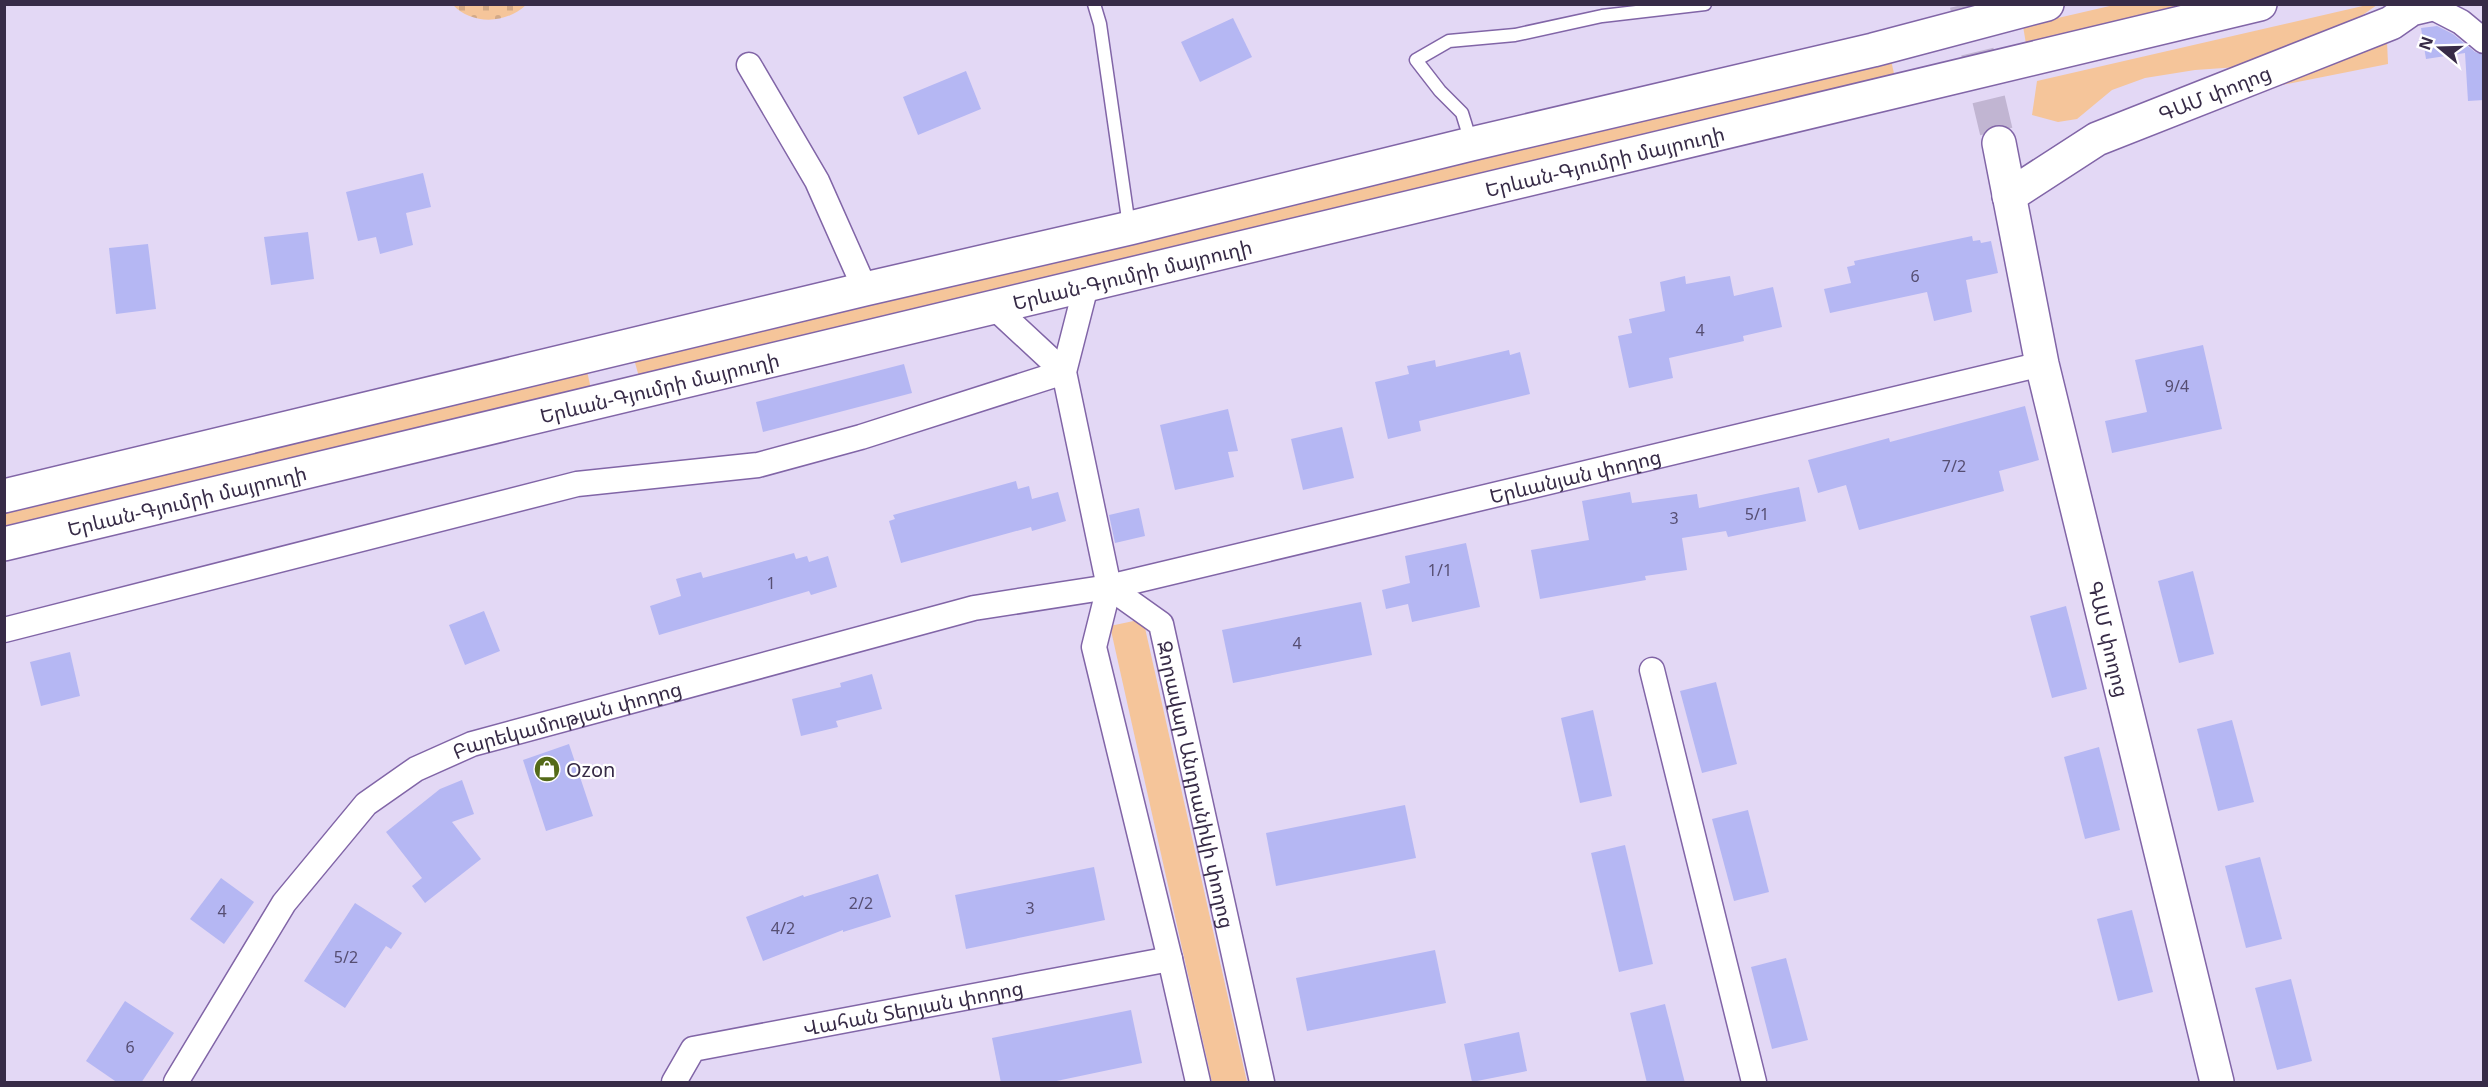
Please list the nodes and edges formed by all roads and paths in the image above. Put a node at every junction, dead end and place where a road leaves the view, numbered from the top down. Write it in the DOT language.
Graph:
graph roads {
  1 [pos="1094,4"];
  2 [pos="1706,4"];
  3 [pos="2048,4"];
  4 [pos="2260,4"];
  5 [pos="2427,5"];
  6 [pos="2484,41"];
  7 [pos="749,65"];
  8 [pos="1999,143"];
  9 [pos="1471,144"];
  10 [pos="2010,196"];
  11 [pos="1130,228"];
  12 [pos="1086,286"];
  13 [pos="865,289"];
  14 [pos="994,307"];
  15 [pos="606,351"];
  16 [pos="2042,364"];
  17 [pos="1064,372"];
  18 [pos="618,397"];
  19 [pos="4,496"];
  20 [pos="4,544"];
  21 [pos="1109,586"];
  22 [pos="4,630"];
  23 [pos="1652,670"];
  24 [pos="1170,959"];
  25 [pos="176,1083"];
  26 [pos="674,1083"];
  27 [pos="1198,1083"];
  28 [pos="1262,1083"];
  29 [pos="1754,1083"];
  30 [pos="2217,1083"];
  1 -- 11 [label="lane"];
  2 -- 9 [label="lane"];
  3 -- 9 [label="main road"];
  4 -- 12 [label="main road, Երևան-Գյումրի մայրուղի"];
  5 -- 6 [label="street"];
  5 -- 10 [label="main road, ԳԱՄ փողոց"];
  7 -- 13 [label="street"];
  8 -- 10 [label="main road, ԳԱՄ փողոց"];
  9 -- 11 [label="main road"];
  10 -- 16 [label="main road, ԳԱՄ փողոց"];
  11 -- 13 [label="main road"];
  12 -- 14 [label="main road, Երևան-Գյումրի մայրուղի"];
  12 -- 17 [label="street"];
  13 -- 15 [label="main road"];
  14 -- 17 [label="street"];
  14 -- 18 [label="main road, Երևան-Գյումրի մայրուղի"];
  15 -- 18 [label="main road"];
  15 -- 19 [label="main road"];
  16 -- 21 [label="street, Երևանյան փողոց"];
  16 -- 30 [label="main road, ԳԱՄ փողոց"];
  17 -- 21 [label="street"];
  17 -- 22 [label="street"];
  18 -- 20 [label="main road, Երևան-Գյումրի մայրուղի"];
  21 -- 24 [label="street"];
  21 -- 25 [label="street, Բարեկամության փողոց"];
  21 -- 28 [label="street, Զորավար Անդրանիկի փողոց"];
  23 -- 29 [label="street"];
  24 -- 26 [label="street, Վահան Տերյան փողոց"];
  24 -- 27 [label="street"];
}
